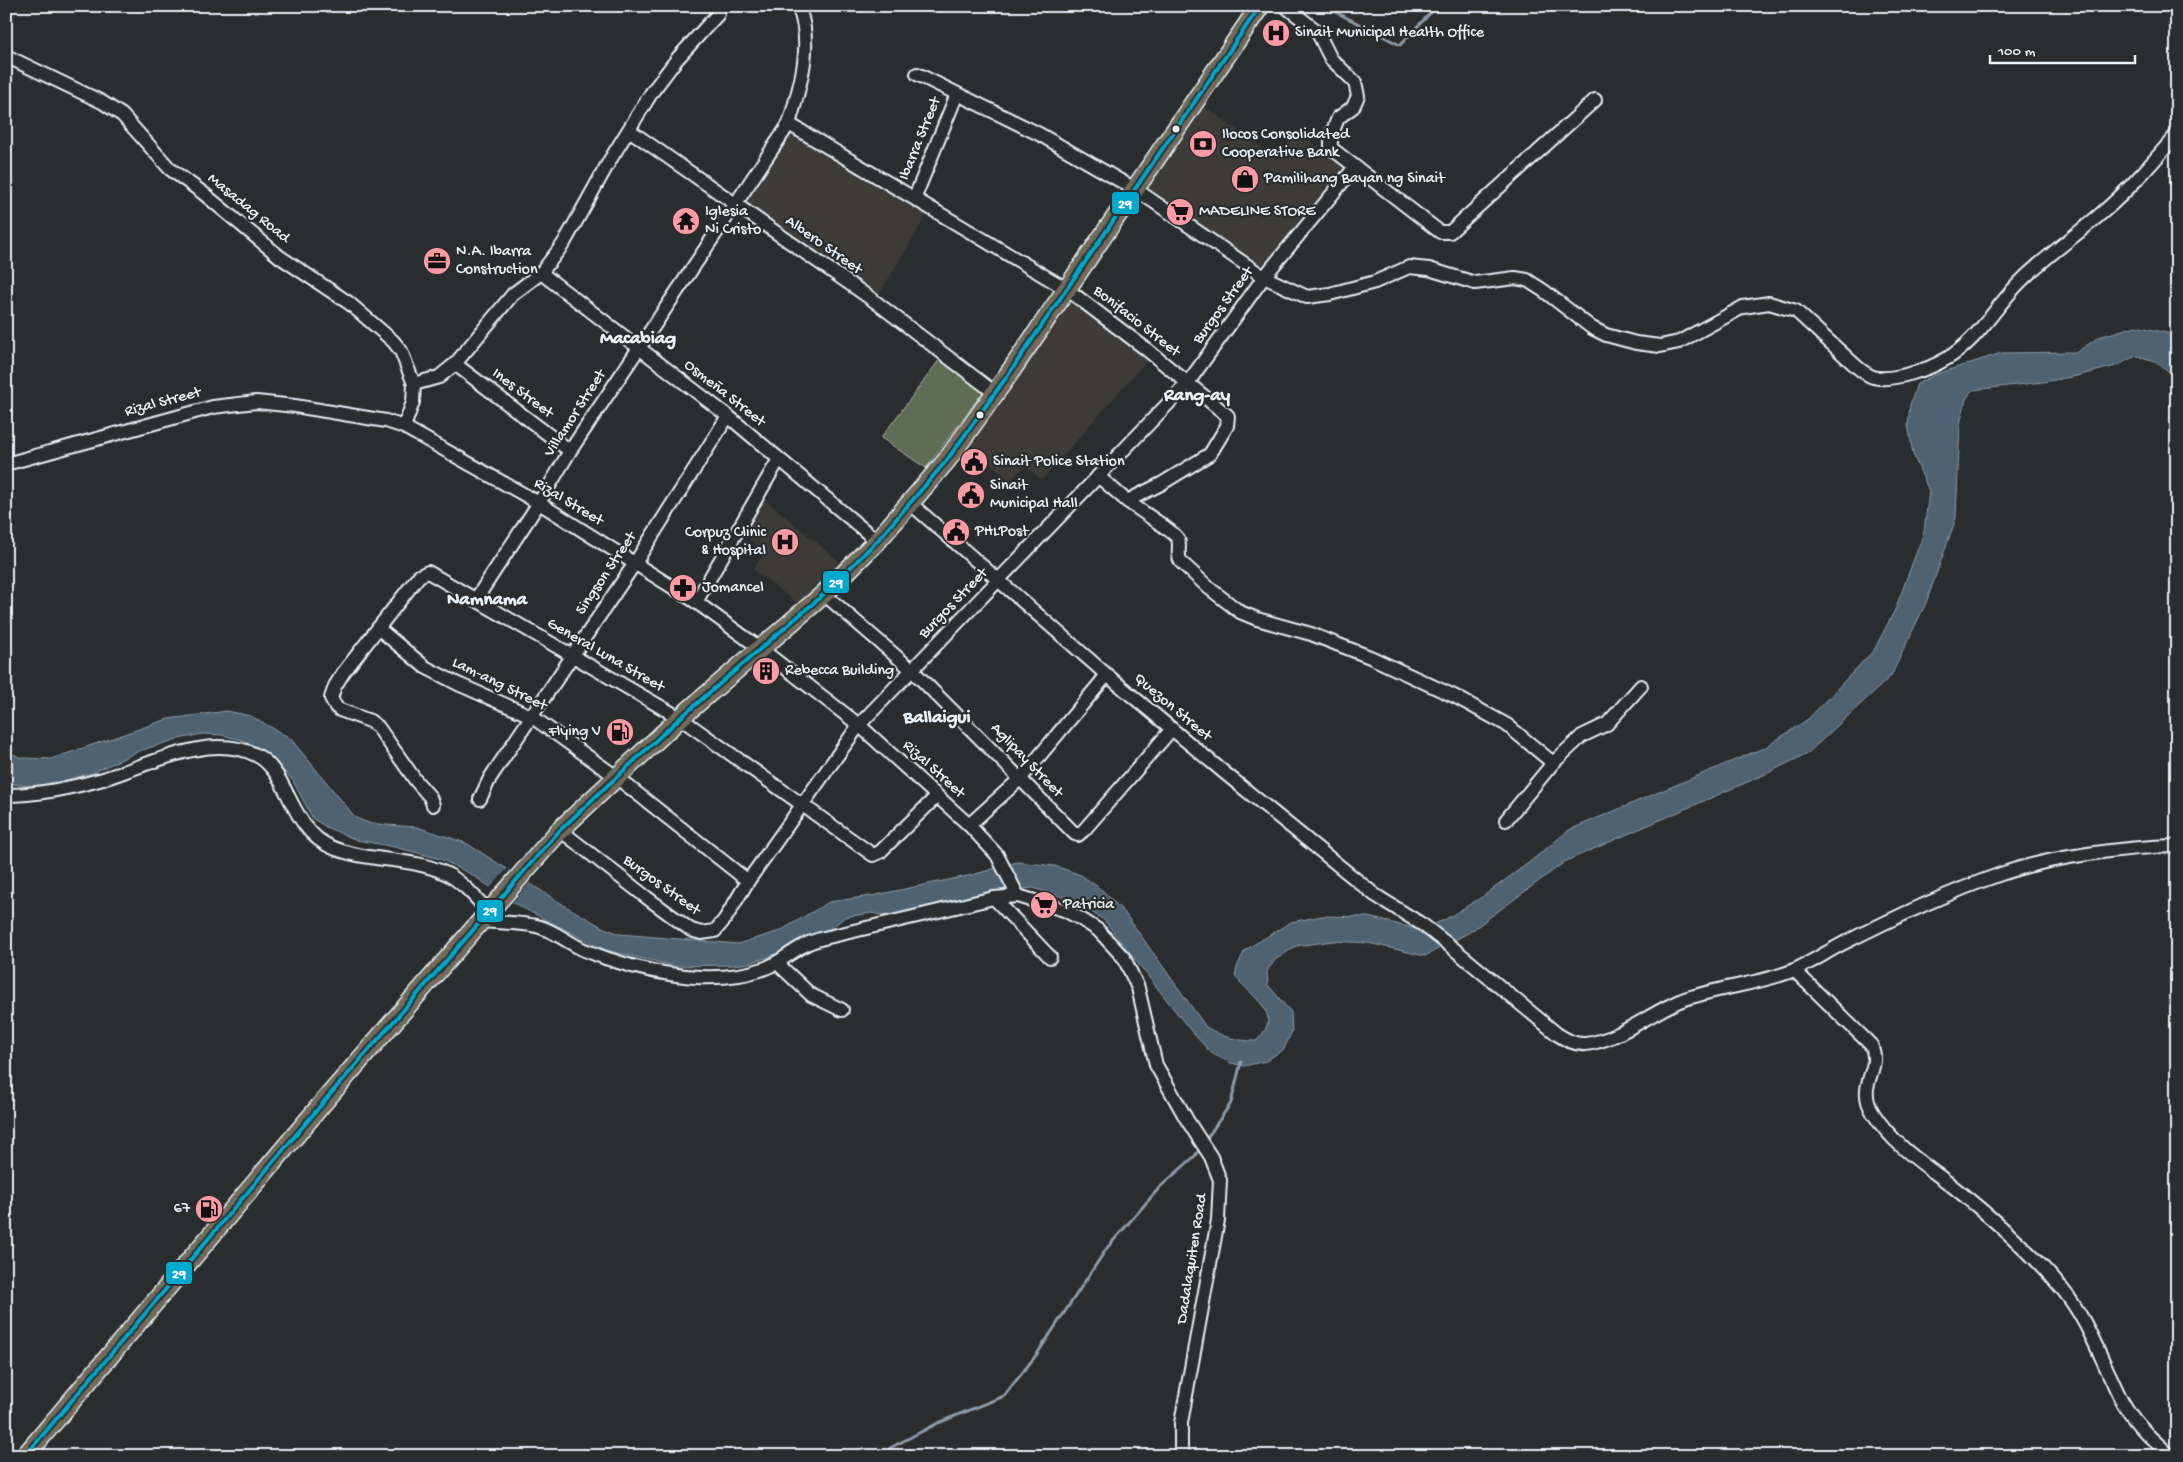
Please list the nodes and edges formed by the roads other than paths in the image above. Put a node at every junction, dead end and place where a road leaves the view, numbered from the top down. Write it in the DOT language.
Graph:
graph roads {
  1 [pos="798,6"];
  2 [pos="1260,6"];
  3 [pos="1285,6"];
  4 [pos="718,14"];
  5 [pos="6,56"];
  6 [pos="917,74"];
  7 [pos="957,94"];
  8 [pos="1595,100"];
  9 [pos="789,124"];
  10 [pos="629,130"];
  11 [pos="2176,138"];
  12 [pos="1355,167"];
  13 [pos="1136,190"];
  14 [pos="915,197"];
  15 [pos="736,205"];
  16 [pos="541,273"];
  17 [pos="1264,277"];
  18 [pos="1068,290"];
  19 [pos="640,349"];
  20 [pos="455,364"];
  21 [pos="414,384"];
  22 [pos="1187,384"];
  23 [pos="996,393"];
  24 [pos="728,416"];
  25 [pos="404,427"];
  26 [pos="570,451"];
  27 [pos="779,459"];
  28 [pos="6,464"];
  29 [pos="1098,476"];
  30 [pos="1127,501"];
  31 [pos="539,503"];
  32 [pos="910,503"];
  33 [pos="877,541"];
  34 [pos="634,563"];
  35 [pos="999,581"];
  36 [pos="824,594"];
  37 [pos="476,599"];
  38 [pos="696,602"];
  39 [pos="378,628"];
  40 [pos="761,649"];
  41 [pos="571,656"];
  42 [pos="912,670"];
  43 [pos="1107,675"];
  44 [pos="1641,686"];
  45 [pos="531,716"];
  46 [pos="680,718"];
  47 [pos="859,725"];
  48 [pos="1172,729"];
  49 [pos="1553,763"];
  50 [pos="616,776"];
  51 [pos="1020,778"];
  52 [pos="6,795"];
  53 [pos="937,796"];
  54 [pos="480,799"];
  55 [pos="803,804"];
  56 [pos="434,805"];
  57 [pos="1506,820"];
  58 [pos="969,825"];
  59 [pos="560,830"];
  60 [pos="2177,846"];
  61 [pos="748,881"];
  62 [pos="1018,896"];
  63 [pos="994,898"];
  64 [pos="487,912"];
  65 [pos="1050,957"];
  66 [pos="777,963"];
  67 [pos="1794,970"];
  68 [pos="842,1010"];
  69 [pos="25,1456"];
  70 [pos="1184,1456"];
  71 [pos="2171,1456"];
  1 -- 9 [label="street, Villamor Street"];
  2 -- 13 [label="highway"];
  3 -- 12 [label="street"];
  4 -- 10 [label="street"];
  5 -- 21 [label="street, Masadag Road"];
  6 -- 7 [label="street"];
  7 -- 13 [label="street"];
  7 -- 14 [label="street, Ibarra Street"];
  8 -- 12 [label="street"];
  9 -- 14 [label="street, Bonifacio Street"];
  9 -- 15 [label="street, Villamor Street"];
  10 -- 15 [label="street, Albero Street"];
  10 -- 16 [label="street"];
  11 -- 17 [label="street"];
  12 -- 17 [label="street, Burgos Street"];
  13 -- 17 [label="street"];
  13 -- 18 [label="highway"];
  14 -- 18 [label="street, Bonifacio Street"];
  15 -- 19 [label="street, Villamor Street"];
  15 -- 23 [label="street, Albero Street"];
  16 -- 19 [label="street, Osmeña Street"];
  16 -- 20 [label="street"];
  17 -- 22 [label="street, Burgos Street"];
  18 -- 22 [label="street, Bonifacio Street"];
  18 -- 23 [label="highway"];
  19 -- 24 [label="street, Osmeña Street"];
  19 -- 26 [label="street, Villamor Street"];
  20 -- 21 [label="street"];
  20 -- 26 [label="street, Ines Street"];
  21 -- 25 [label="street, Masadag Road"];
  22 -- 29 [label="street, Burgos Street"];
  22 -- 30 [label="street, Bonifacio Street"];
  23 -- 32 [label="highway"];
  24 -- 27 [label="street, Osmeña Street"];
  24 -- 34 [label="street, Singson Street"];
  25 -- 28 [label="street, Rizal Street"];
  25 -- 31 [label="street, Rizal Street"];
  26 -- 31 [label="street, Villamor Street"];
  27 -- 33 [label="street, Osmeña Street"];
  27 -- 38 [label="street"];
  29 -- 30 [label="street"];
  29 -- 35 [label="street, Burgos Street"];
  30 -- 49 [label="street"];
  31 -- 34 [label="street, Rizal Street"];
  31 -- 37 [label="street, Villamor Street"];
  32 -- 33 [label="highway"];
  32 -- 35 [label="street, Quezon Street"];
  33 -- 36 [label="highway"];
  34 -- 38 [label="street, Rizal Street"];
  34 -- 41 [label="street, Singson Street"];
  35 -- 42 [label="street, Burgos Street"];
  35 -- 43 [label="street, Quezon Street"];
  36 -- 40 [label="highway"];
  36 -- 42 [label="street, Aglipay Street"];
  37 -- 39 [label="street, General Luna Street"];
  37 -- 41 [label="street, General Luna Street"];
  38 -- 40 [label="street, Rizal Street"];
  39 -- 45 [label="street, Lam-ang Street"];
  39 -- 56 [label="street, General Luna Street"];
  40 -- 46 [label="highway"];
  40 -- 47 [label="street, Rizal Street"];
  41 -- 45 [label="street, Singson Street"];
  41 -- 46 [label="street, General Luna Street"];
  42 -- 47 [label="street, Burgos Street"];
  42 -- 51 [label="street, Aglipay Street"];
  43 -- 48 [label="street, Quezon Street"];
  43 -- 51 [label="street"];
  44 -- 49 [label="street"];
  45 -- 50 [label="street, Lam-ang Street"];
  45 -- 54 [label="street, Singson Street"];
  46 -- 50 [label="highway"];
  46 -- 55 [label="street, General Luna Street"];
  47 -- 53 [label="street, Rizal Street"];
  47 -- 55 [label="street, Burgos Street"];
  48 -- 51 [label="street, Aglipay Street"];
  48 -- 67 [label="street, Quezon Street"];
  49 -- 57 [label="street"];
  50 -- 59 [label="highway"];
  50 -- 61 [label="street, Lam-ang Street"];
  51 -- 58 [label="street"];
  52 -- 64 [label="street"];
  53 -- 55 [label="street, General Luna Street"];
  53 -- 58 [label="street, Rizal Street"];
  55 -- 61 [label="street, Burgos Street"];
  58 -- 62 [label="street, Rizal Street"];
  59 -- 61 [label="street, Burgos Street"];
  59 -- 64 [label="highway"];
  60 -- 67 [label="street, Quezon Street"];
  62 -- 63 [label="street"];
  62 -- 70 [label="street, Dadalaquiten Road"];
  63 -- 65 [label="street"];
  63 -- 66 [label="street"];
  64 -- 66 [label="street"];
  64 -- 69 [label="highway"];
  66 -- 68 [label="street"];
  67 -- 71 [label="street"];
}
